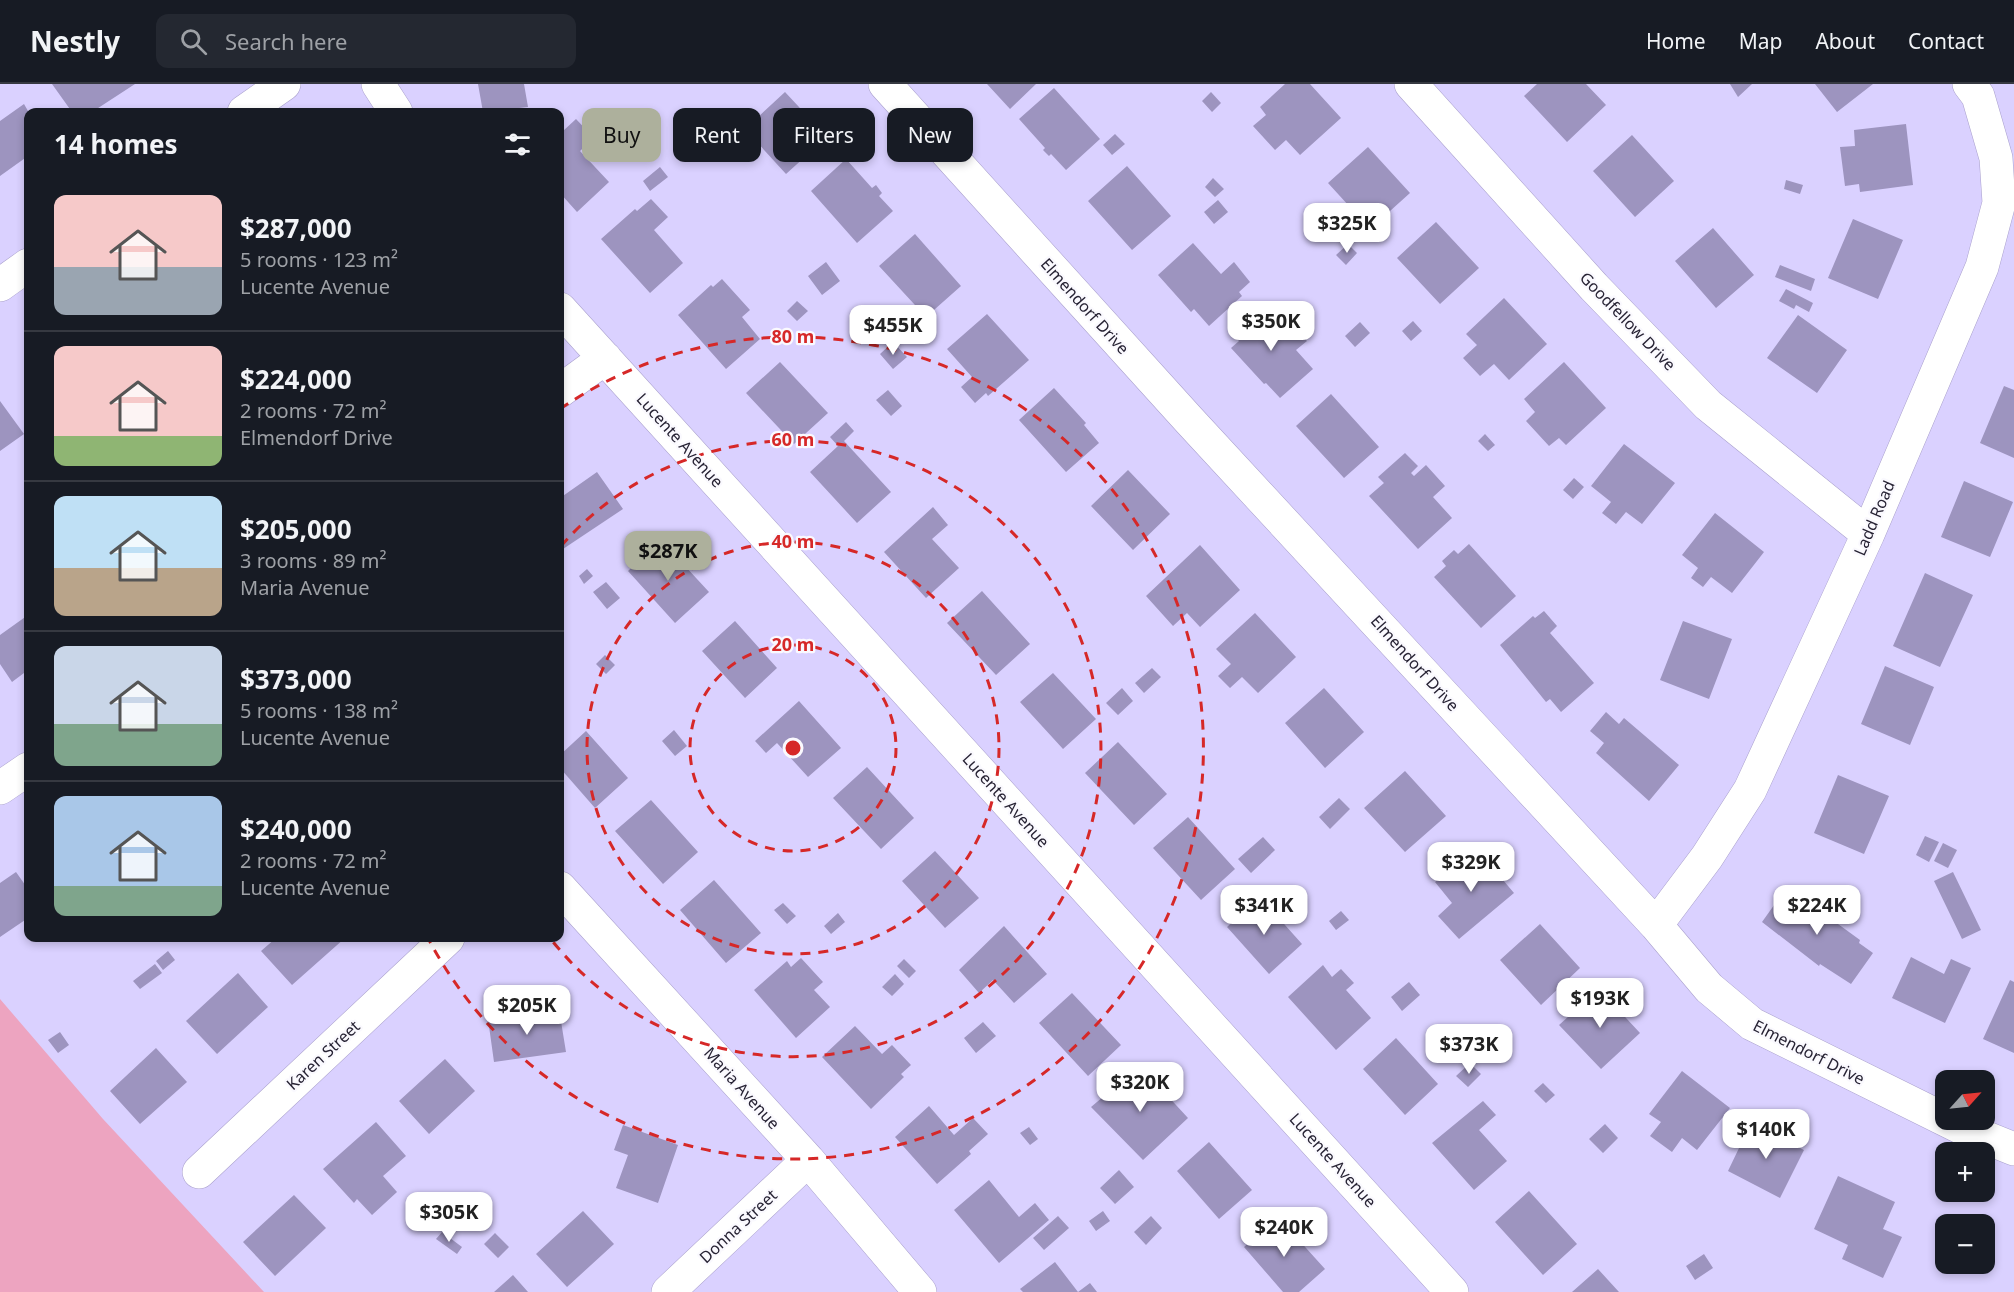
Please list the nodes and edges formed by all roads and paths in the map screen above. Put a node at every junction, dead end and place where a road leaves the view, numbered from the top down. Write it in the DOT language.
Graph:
graph roads {
  1 [pos="284,84"];
  2 [pos="378,84"];
  3 [pos="885,84"];
  4 [pos="1411,84"];
  5 [pos="1970,84"];
  6 [pos="250,108"];
  7 [pos="393,108"];
  8 [pos="24,268"];
  9 [pos="0,285"];
  10 [pos="564,313"];
  11 [pos="605,358"];
  12 [pos="564,388"];
  13 [pos="1868,534"];
  14 [pos="24,772"];
  15 [pos="0,788"];
  16 [pos="564,892"];
  17 [pos="1656,925"];
  18 [pos="444,942"];
  19 [pos="2014,1149"];
  20 [pos="808,1160"];
  21 [pos="199,1172"];
  22 [pos="668,1292"];
  23 [pos="920,1292"];
  24 [pos="1452,1292"];
  1 -- 6 [label="street"];
  2 -- 7 [label="street"];
  3 -- 17 [label="street, Elmendorf Drive"];
  4 -- 13 [label="street, Goodfellow Drive"];
  5 -- 13 [label="street, Ladd Road"];
  8 -- 9 [label="street"];
  10 -- 11 [label="street, Lucente Avenue"];
  11 -- 12 [label="street"];
  11 -- 24 [label="street, Lucente Avenue"];
  13 -- 17 [label="street, Ladd Road"];
  14 -- 15 [label="street"];
  16 -- 20 [label="street, Maria Avenue"];
  17 -- 19 [label="street, Elmendorf Drive"];
  18 -- 21 [label="street, Karen Street"];
  20 -- 22 [label="street, Donna Street"];
  20 -- 23 [label="street, Maria Avenue"];
}
